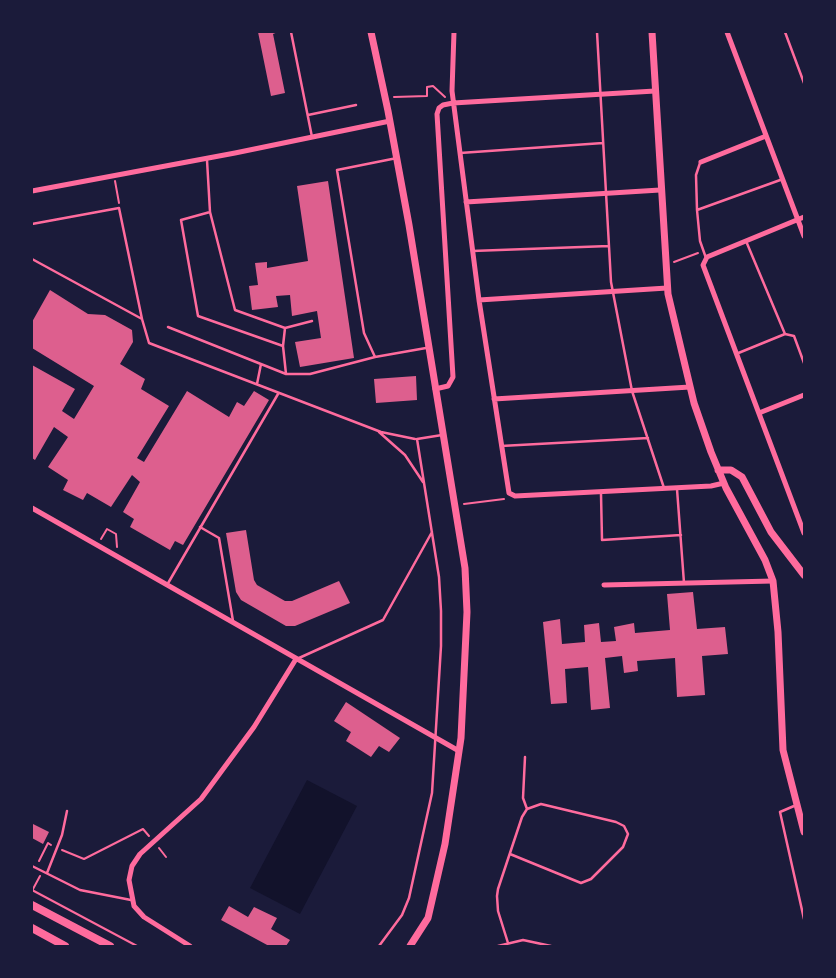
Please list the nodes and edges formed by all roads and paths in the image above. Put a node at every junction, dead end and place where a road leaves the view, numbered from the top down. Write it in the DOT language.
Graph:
graph roads {
  1 [pos="291,32"];
  2 [pos="371,32"];
  3 [pos="454,32"];
  4 [pos="597,32"];
  5 [pos="652,32"];
  6 [pos="727,32"];
  7 [pos="785,32"];
  8 [pos="804,83"];
  9 [pos="654,91"];
  10 [pos="601,94"];
  11 [pos="386,97"];
  12 [pos="453,103"];
  13 [pos="356,105"];
  14 [pos="308,115"];
  15 [pos="390,121"];
  16 [pos="766,136"];
  17 [pos="312,137"];
  18 [pos="603,143"];
  19 [pos="460,153"];
  20 [pos="397,158"];
  21 [pos="207,159"];
  22 [pos="701,162"];
  23 [pos="114,176"];
  24 [pos="783,179"];
  25 [pos="660,190"];
  26 [pos="32,191"];
  27 [pos="606,193"];
  28 [pos="466,202"];
  29 [pos="119,208"];
  30 [pos="697,210"];
  31 [pos="210,212"];
  32 [pos="801,218"];
  33 [pos="32,224"];
  34 [pos="804,236"];
  35 [pos="746,241"];
  36 [pos="609,246"];
  37 [pos="472,251"];
  38 [pos="699,253"];
  39 [pos="32,259"];
  40 [pos="705,260"];
  41 [pos="679,261"];
  42 [pos="667,288"];
  43 [pos="612,292"];
  44 [pos="479,300"];
  45 [pos="142,319"];
  46 [pos="312,321"];
  47 [pos="168,327"];
  48 [pos="285,328"];
  49 [pos="785,334"];
  50 [pos="283,346"];
  51 [pos="428,348"];
  52 [pos="736,354"];
  53 [pos="375,357"];
  54 [pos="804,363"];
  55 [pos="261,364"];
  56 [pos="286,373"];
  57 [pos="257,384"];
  58 [pos="690,387"];
  59 [pos="434,389"];
  60 [pos="632,391"];
  61 [pos="278,393"];
  62 [pos="804,396"];
  63 [pos="494,398"];
  64 [pos="759,413"];
  65 [pos="373,428"];
  66 [pos="442,435"];
  67 [pos="648,438"];
  68 [pos="417,439"];
  69 [pos="501,446"];
  70 [pos="718,470"];
  71 [pos="724,483"];
  72 [pos="424,485"];
  73 [pos="664,488"];
  74 [pos="677,488"];
  75 [pos="601,491"];
  76 [pos="511,495"];
  77 [pos="455,505"];
  78 [pos="32,508"];
  79 [pos="200,527"];
  80 [pos="107,528"];
  81 [pos="432,532"];
  82 [pos="804,533"];
  83 [pos="681,536"];
  84 [pos="117,557"];
  85 [pos="804,575"];
  86 [pos="773,581"];
  87 [pos="684,583"];
  88 [pos="166,585"];
  89 [pos="604,585"];
  90 [pos="233,622"];
  91 [pos="296,659"];
  92 [pos="434,738"];
  93 [pos="459,751"];
  94 [pos="525,757"];
  95 [pos="797,805"];
  96 [pos="527,809"];
  97 [pos="67,811"];
  98 [pos="143,829"];
  99 [pos="804,832"];
  100 [pos="161,851"];
  101 [pos="96,853"];
  102 [pos="510,854"];
  103 [pos="166,857"];
  104 [pos="32,866"];
  105 [pos="45,872"];
  106 [pos="32,890"];
  107 [pos="131,900"];
  108 [pos="32,905"];
  109 [pos="804,919"];
  110 [pos="32,928"];
  111 [pos="508,943"];
  112 [pos="105,945"];
  113 [pos="65,947"];
  114 [pos="137,947"];
  115 [pos="190,947"];
  116 [pos="379,947"];
  117 [pos="410,947"];
  118 [pos="498,947"];
  119 [pos="551,947"];
  1 -- 14 [label="lane"];
  2 -- 11 [label="street"];
  3 -- 12 [label="street"];
  4 -- 10 [label="lane"];
  5 -- 9 [label="street"];
  6 -- 16 [label="street"];
  7 -- 8 [label="lane"];
  9 -- 10 [label="street"];
  9 -- 25 [label="street"];
  10 -- 12 [label="street"];
  10 -- 18 [label="lane"];
  11 -- 12 [label="path"];
  11 -- 15 [label="street"];
  12 -- 19 [label="street"];
  12 -- 59 [label="street"];
  13 -- 14 [label="lane"];
  14 -- 17 [label="lane"];
  15 -- 17 [label="street"];
  15 -- 20 [label="street"];
  16 -- 22 [label="street"];
  16 -- 24 [label="street"];
  17 -- 21 [label="street"];
  18 -- 19 [label="lane"];
  18 -- 27 [label="lane"];
  19 -- 28 [label="street"];
  20 -- 51 [label="street"];
  20 -- 53 [label="lane"];
  21 -- 23 [label="street"];
  21 -- 31 [label="lane"];
  22 -- 30 [label="lane"];
  23 -- 26 [label="street"];
  23 -- 29 [label="path"];
  24 -- 30 [label="lane"];
  24 -- 32 [label="street"];
  25 -- 27 [label="street"];
  25 -- 42 [label="street"];
  27 -- 28 [label="street"];
  27 -- 36 [label="lane"];
  28 -- 37 [label="street"];
  29 -- 33 [label="lane"];
  29 -- 45 [label="lane"];
  30 -- 40 [label="lane"];
  31 -- 48 [label="lane"];
  31 -- 50 [label="lane"];
  32 -- 34 [label="street"];
  32 -- 35 [label="street"];
  35 -- 40 [label="street"];
  35 -- 49 [label="lane"];
  36 -- 37 [label="lane"];
  36 -- 43 [label="lane"];
  37 -- 44 [label="street"];
  38 -- 41 [label="path"];
  39 -- 45 [label="lane"];
  40 -- 52 [label="street"];
  42 -- 43 [label="street"];
  42 -- 58 [label="street"];
  43 -- 44 [label="street"];
  43 -- 60 [label="lane"];
  44 -- 63 [label="street"];
  45 -- 57 [label="lane"];
  46 -- 48 [label="lane"];
  47 -- 55 [label="lane"];
  48 -- 50 [label="lane"];
  49 -- 52 [label="lane"];
  49 -- 54 [label="lane"];
  50 -- 56 [label="lane"];
  51 -- 53 [label="lane"];
  51 -- 59 [label="street"];
  52 -- 64 [label="street"];
  53 -- 56 [label="lane"];
  55 -- 56 [label="lane"];
  55 -- 57 [label="lane"];
  57 -- 61 [label="lane"];
  58 -- 60 [label="street"];
  58 -- 70 [label="street"];
  59 -- 66 [label="street"];
  60 -- 63 [label="street"];
  60 -- 67 [label="lane"];
  61 -- 65 [label="lane"];
  61 -- 79 [label="lane"];
  62 -- 64 [label="street"];
  63 -- 69 [label="street"];
  64 -- 82 [label="street"];
  65 -- 68 [label="lane"];
  65 -- 72 [label="lane"];
  66 -- 68 [label="lane"];
  66 -- 77 [label="street"];
  67 -- 69 [label="lane"];
  67 -- 73 [label="lane"];
  68 -- 72 [label="lane"];
  69 -- 76 [label="street"];
  70 -- 71 [label="street"];
  70 -- 85 [label="street"];
  71 -- 74 [label="street"];
  71 -- 86 [label="street"];
  72 -- 81 [label="lane"];
  73 -- 74 [label="street"];
  73 -- 75 [label="street"];
  74 -- 83 [label="lane"];
  75 -- 76 [label="street"];
  75 -- 83 [label="lane"];
  76 -- 77 [label="path"];
  77 -- 93 [label="street"];
  78 -- 84 [label="street"];
  79 -- 88 [label="lane"];
  79 -- 90 [label="lane"];
  80 -- 84 [label="path"];
  81 -- 91 [label="lane"];
  81 -- 92 [label="lane"];
  83 -- 87 [label="lane"];
  84 -- 88 [label="street"];
  86 -- 87 [label="street"];
  86 -- 95 [label="street"];
  87 -- 89 [label="street"];
  88 -- 90 [label="street"];
  90 -- 91 [label="street"];
  91 -- 92 [label="street"];
  91 -- 107 [label="street"];
  92 -- 93 [label="street"];
  92 -- 116 [label="lane"];
  93 -- 117 [label="street"];
  94 -- 96 [label="lane"];
  95 -- 99 [label="street"];
  95 -- 109 [label="lane"];
  96 -- 102 [label="lane"];
  96 -- 102 [label="lane"];
  97 -- 105 [label="lane"];
  98 -- 101 [label="path"];
  100 -- 103 [label="path"];
  102 -- 111 [label="lane"];
  104 -- 105 [label="lane"];
  105 -- 106 [label="path"];
  105 -- 107 [label="lane"];
  106 -- 114 [label="path"];
  107 -- 115 [label="street"];
  108 -- 112 [label="main road"];
  110 -- 113 [label="main road"];
  111 -- 118 [label="lane"];
  111 -- 119 [label="lane"];
}
